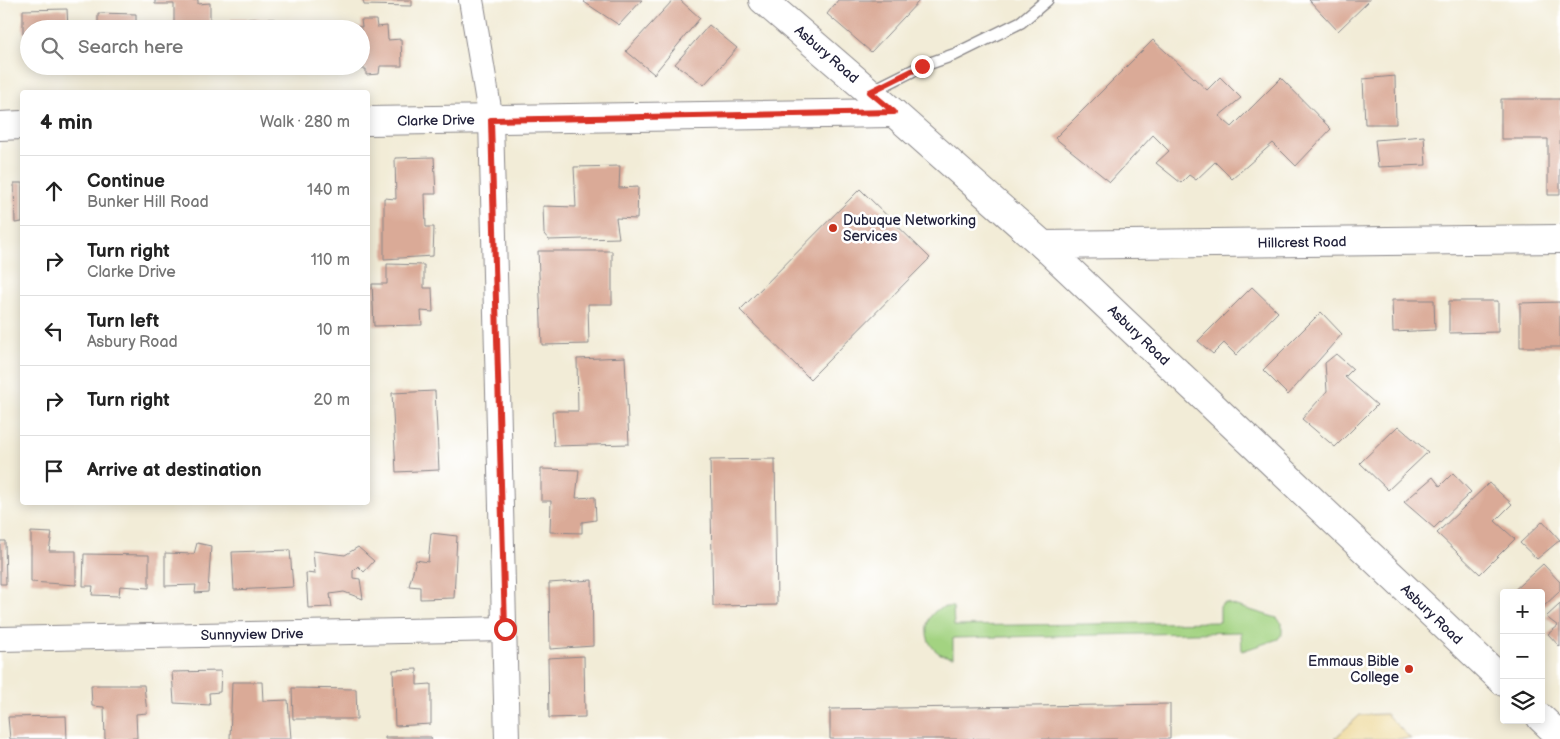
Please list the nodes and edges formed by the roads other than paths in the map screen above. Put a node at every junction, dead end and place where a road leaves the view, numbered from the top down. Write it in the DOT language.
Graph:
graph roads {
  1 [pos="471,0"];
  2 [pos="763,0"];
  3 [pos="1047,0"];
  4 [pos="870,92"];
  5 [pos="894,112"];
  6 [pos="491,120"];
  7 [pos="370,121"];
  8 [pos="20,125"];
  9 [pos="0,126"];
  10 [pos="1560,239"];
  11 [pos="1043,244"];
  12 [pos="505,629"];
  13 [pos="0,639"];
  14 [pos="1501,679"];
  15 [pos="1545,722"];
  16 [pos="1560,736"];
  17 [pos="507,739"];
  1 -- 6 [label="street"];
  2 -- 4 [label="street, Asbury Road"];
  3 -- 4 [label="lane"];
  4 -- 5 [label="street, Asbury Road"];
  5 -- 6 [label="street, Clarke Drive"];
  5 -- 11 [label="street, Asbury Road"];
  6 -- 7 [label="street, Clarke Drive"];
  6 -- 12 [label="street"];
  8 -- 9 [label="street"];
  10 -- 11 [label="street, Hillcrest Road"];
  11 -- 14 [label="street, Asbury Road"];
  12 -- 13 [label="street, Sunnyview Drive"];
  12 -- 17 [label="street"];
  15 -- 16 [label="street"];
}
